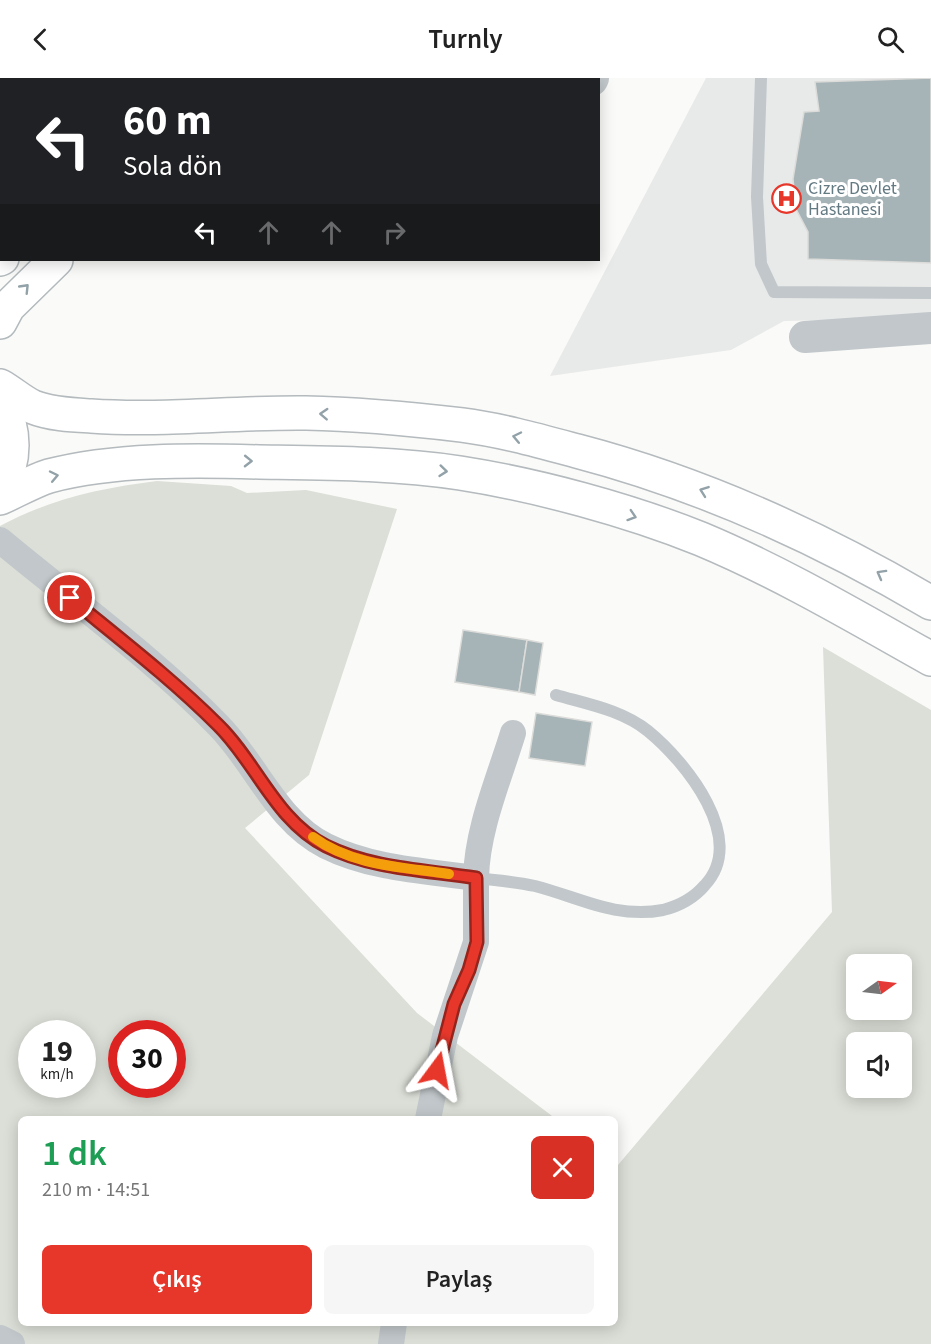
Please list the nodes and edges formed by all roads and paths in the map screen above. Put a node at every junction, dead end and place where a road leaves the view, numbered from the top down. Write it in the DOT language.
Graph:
graph roads {
  1 [pos="760,78"];
  2 [pos="55,261"];
  3 [pos="931,293"];
  4 [pos="0,322"];
  5 [pos="931,328"];
  6 [pos="805,337"];
  7 [pos="0,386"];
  8 [pos="0,398"];
  9 [pos="0,489"];
  10 [pos="0,498"];
  11 [pos="0,540"];
  12 [pos="931,603"];
  13 [pos="931,659"];
  14 [pos="556,695"];
  15 [pos="513,733"];
  16 [pos="476,878"];
  17 [pos="429,1116"];
  18 [pos="394,1326"];
  19 [pos="0,1338"];
  20 [pos="12,1344"];
  21 [pos="391,1344"];
  1 -- 3 [label="lane"];
  4 -- 2 [label="main road, one-way"];
  5 -- 6 [label="street"];
  12 -- 7 [label="main road, one-way"];
  8 -- 9 [label="main road"];
  10 -- 13 [label="main road, one-way"];
  11 -- 16 [label="street"];
  14 -- 16 [label="lane"];
  15 -- 16 [label="street"];
  16 -- 17 [label="street"];
  18 -- 21 [label="street"];
  19 -- 20 [label="street"];
}
